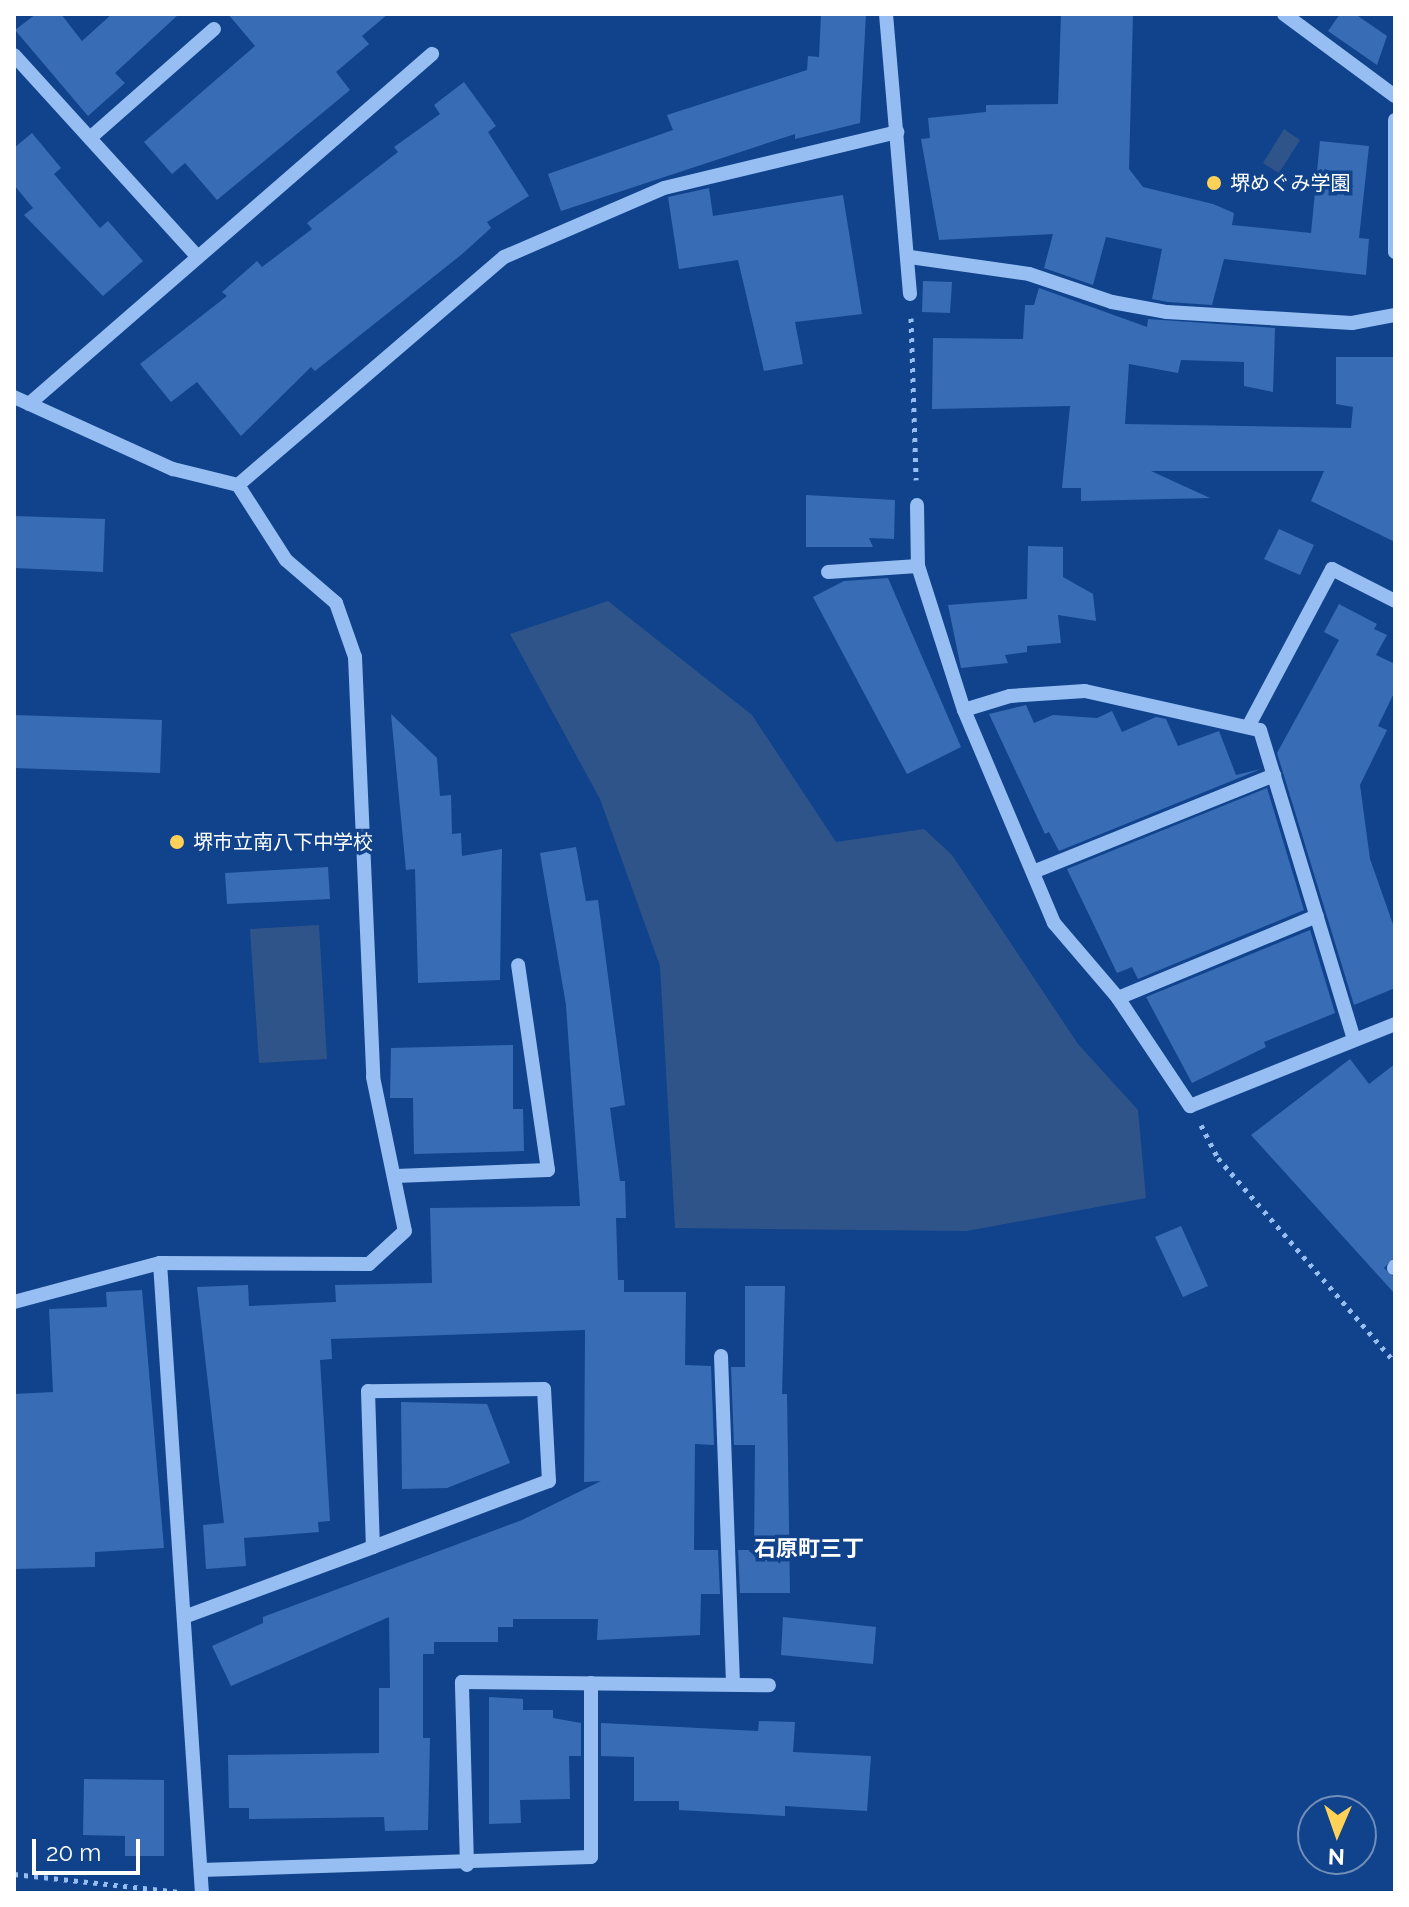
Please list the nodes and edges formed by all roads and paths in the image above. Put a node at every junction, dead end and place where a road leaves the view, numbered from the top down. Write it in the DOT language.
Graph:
graph roads {
  1 [pos="886,14"];
  2 [pos="1284,14"];
  3 [pos="214,29"];
  4 [pos="432,54"];
  5 [pos="14,55"];
  6 [pos="1395,96"];
  7 [pos="1395,120"];
  8 [pos="897,132"];
  9 [pos="90,138"];
  10 [pos="1395,252"];
  11 [pos="198,257"];
  12 [pos="910,257"];
  13 [pos="910,294"];
  14 [pos="1395,315"];
  15 [pos="14,397"];
  16 [pos="29,404"];
  17 [pos="238,485"];
  18 [pos="917,505"];
  19 [pos="918,566"];
  20 [pos="828,572"];
  21 [pos="1395,601"];
  22 [pos="964,710"];
  23 [pos="1248,727"];
  24 [pos="1274,775"];
  25 [pos="1033,872"];
  26 [pos="1317,916"];
  27 [pos="518,965"];
  28 [pos="1118,998"];
  29 [pos="1395,1024"];
  30 [pos="1354,1039"];
  31 [pos="1190,1106"];
  32 [pos="396,1176"];
  33 [pos="160,1263"];
  34 [pos="14,1302"];
  35 [pos="721,1356"];
  36 [pos="1395,1362"];
  37 [pos="373,1547"];
  38 [pos="184,1617"];
  39 [pos="591,1683"];
  40 [pos="733,1684"];
  41 [pos="769,1685"];
  42 [pos="467,1865"];
  43 [pos="201,1870"];
  44 [pos="14,1874"];
  45 [pos="192,1893"];
  46 [pos="202,1893"];
  1 -- 8 [label="street"];
  2 -- 6 [label="street"];
  3 -- 9 [label="street"];
  4 -- 11 [label="street"];
  5 -- 9 [label="street"];
  7 -- 10 [label="street"];
  8 -- 12 [label="street"];
  8 -- 17 [label="street"];
  9 -- 11 [label="street"];
  11 -- 16 [label="street"];
  12 -- 13 [label="street"];
  12 -- 14 [label="street"];
  13 -- 18 [label="path"];
  15 -- 16 [label="street"];
  16 -- 17 [label="street"];
  17 -- 32 [label="street"];
  18 -- 19 [label="street"];
  19 -- 20 [label="street"];
  19 -- 22 [label="street"];
  21 -- 23 [label="street"];
  22 -- 23 [label="street"];
  22 -- 25 [label="street"];
  23 -- 24 [label="street"];
  24 -- 25 [label="street"];
  24 -- 26 [label="street"];
  25 -- 28 [label="street"];
  26 -- 28 [label="street"];
  26 -- 30 [label="street"];
  27 -- 32 [label="street"];
  28 -- 31 [label="street"];
  29 -- 30 [label="street"];
  30 -- 31 [label="street"];
  31 -- 36 [label="path"];
  32 -- 33 [label="street"];
  33 -- 34 [label="street"];
  33 -- 38 [label="street"];
  35 -- 40 [label="street"];
  37 -- 37 [label="street"];
  37 -- 38 [label="street"];
  38 -- 43 [label="street"];
  39 -- 40 [label="street"];
  39 -- 42 [label="street"];
  39 -- 42 [label="street"];
  40 -- 41 [label="street"];
  42 -- 43 [label="street"];
  43 -- 46 [label="street"];
  44 -- 45 [label="path"];
}
